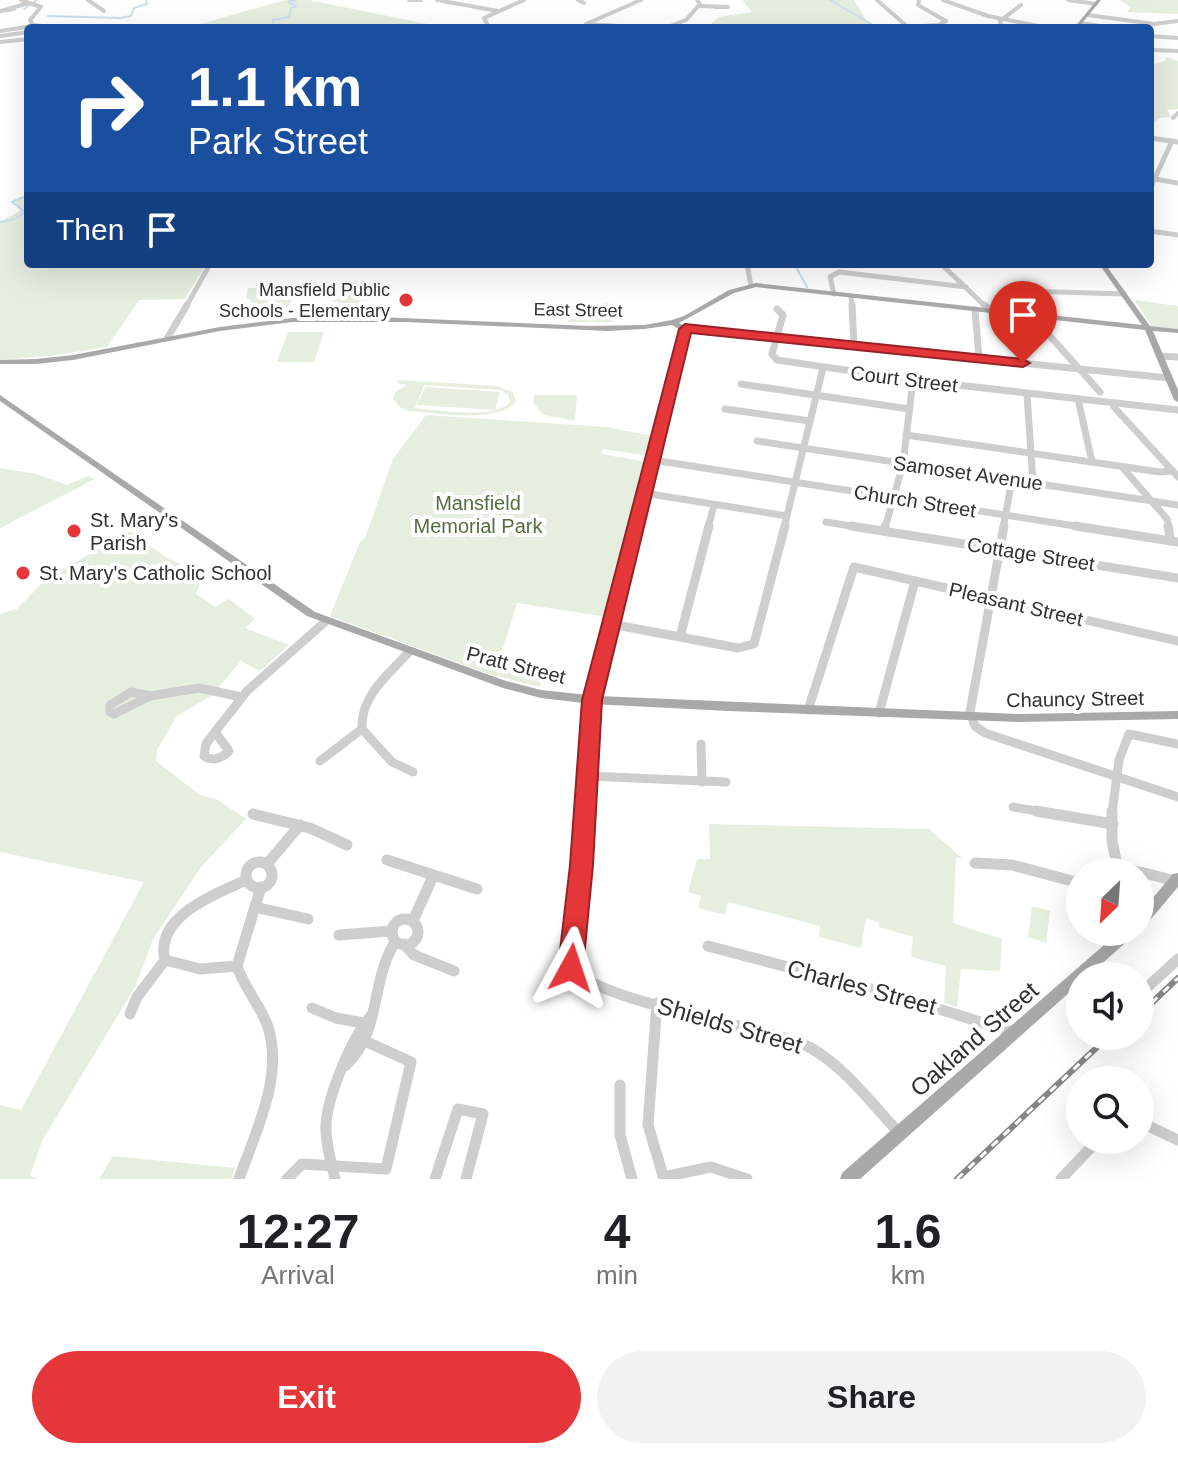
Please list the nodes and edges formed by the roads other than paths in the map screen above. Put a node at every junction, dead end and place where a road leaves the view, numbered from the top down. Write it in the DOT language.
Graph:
graph roads {
  1 [pos="22,0"];
  2 [pos="88,0"];
  3 [pos="409,0"];
  4 [pos="421,0"];
  5 [pos="437,0"];
  6 [pos="524,0"];
  7 [pos="578,0"];
  8 [pos="641,0"];
  9 [pos="697,0"];
  10 [pos="877,0"];
  11 [pos="919,0"];
  12 [pos="943,0"];
  13 [pos="1068,0"];
  14 [pos="36,2"];
  15 [pos="1097,2"];
  16 [pos="584,3"];
  17 [pos="1021,5"];
  18 [pos="700,6"];
  19 [pos="715,7"];
  20 [pos="14,9"];
  21 [pos="104,11"];
  22 [pos="498,11"];
  23 [pos="1088,15"];
  24 [pos="1162,16"];
  25 [pos="1003,19"];
  26 [pos="1167,20"];
  27 [pos="1178,21"];
  28 [pos="33,22"];
  29 [pos="486,24"];
  30 [pos="588,24"];
  31 [pos="679,24"];
  32 [pos="904,24"];
  33 [pos="940,24"];
  34 [pos="1000,24"];
  35 [pos="1028,24"];
  36 [pos="1080,24"];
  37 [pos="24,25"];
  38 [pos="24,32"];
  39 [pos="0,34"];
  40 [pos="24,38"];
  41 [pos="1178,38"];
  42 [pos="1154,39"];
  43 [pos="1178,51"];
  44 [pos="1154,52"];
  45 [pos="1178,113"];
  46 [pos="1173,118"];
  47 [pos="1154,139"];
  48 [pos="1175,142"];
  49 [pos="1154,179"];
  50 [pos="1178,183"];
  51 [pos="1154,232"];
  52 [pos="1178,235"];
  53 [pos="208,268"];
  54 [pos="748,268"];
  55 [pos="945,268"];
  56 [pos="1105,268"];
  57 [pos="751,286"];
  58 [pos="966,287"];
  59 [pos="1026,291"];
  60 [pos="834,294"];
  61 [pos="1124,294"];
  62 [pos="851,296"];
  63 [pos="777,309"];
  64 [pos="975,310"];
  65 [pos="992,312"];
  66 [pos="1028,316"];
  67 [pos="674,323"];
  68 [pos="1147,328"];
  69 [pos="685,329"];
  70 [pos="1178,331"];
  71 [pos="1028,336"];
  72 [pos="168,337"];
  73 [pos="778,338"];
  74 [pos="854,346"];
  75 [pos="1160,356"];
  76 [pos="1178,357"];
  77 [pos="979,358"];
  78 [pos="0,362"];
  79 [pos="823,368"];
  80 [pos="1078,368"];
  81 [pos="1169,378"];
  82 [pos="913,380"];
  83 [pos="741,384"];
  84 [pos="1100,392"];
  85 [pos="1027,394"];
  86 [pos="817,395"];
  87 [pos="0,397"];
  88 [pos="1078,399"];
  89 [pos="1178,400"];
  90 [pos="1114,407"];
  91 [pos="725,409"];
  92 [pos="909,409"];
  93 [pos="1178,410"];
  94 [pos="810,421"];
  95 [pos="906,435"];
  96 [pos="757,441"];
  97 [pos="804,449"];
  98 [pos="1032,453"];
  99 [pos="653,460"];
  100 [pos="1092,462"];
  101 [pos="903,464"];
  102 [pos="1123,467"];
  103 [pos="1176,474"];
  104 [pos="1012,480"];
  105 [pos="796,482"];
  106 [pos="1033,483"];
  107 [pos="644,493"];
  108 [pos="894,498"];
  109 [pos="1153,501"];
  110 [pos="714,505"];
  111 [pos="1178,505"];
  112 [pos="1005,515"];
  113 [pos="787,516"];
  114 [pos="826,522"];
  115 [pos="884,531"];
  116 [pos="1175,542"];
  117 [pos="998,549"];
  118 [pos="1178,578"];
  119 [pos="915,581"];
  120 [pos="990,598"];
  121 [pos="326,621"];
  122 [pos="611,624"];
  123 [pos="680,637"];
  124 [pos="1178,641"];
  125 [pos="409,652"];
  126 [pos="150,696"];
  127 [pos="242,697"];
  128 [pos="592,700"];
  129 [pos="808,710"];
  130 [pos="879,713"];
  131 [pos="1178,715"];
  132 [pos="972,717"];
  133 [pos="362,729"];
  134 [pos="215,732"];
  135 [pos="701,744"];
  136 [pos="1178,744"];
  137 [pos="320,761"];
  138 [pos="413,772"];
  139 [pos="588,776"];
  140 [pos="1114,776"];
  141 [pos="702,782"];
  142 [pos="726,782"];
  143 [pos="1178,797"];
  144 [pos="1013,807"];
  145 [pos="253,814"];
  146 [pos="1113,824"];
  147 [pos="300,825"];
  148 [pos="347,845"];
  149 [pos="1114,858"];
  150 [pos="387,860"];
  151 [pos="975,863"];
  152 [pos="267,864"];
  153 [pos="1154,875"];
  154 [pos="433,876"];
  155 [pos="1066,879"];
  156 [pos="1177,880"];
  157 [pos="244,881"];
  158 [pos="261,887"];
  159 [pos="477,889"];
  160 [pos="255,907"];
  161 [pos="1154,907"];
  162 [pos="308,919"];
  163 [pos="413,921"];
  164 [pos="339,935"];
  165 [pos="397,939"];
  166 [pos="708,946"];
  167 [pos="1112,946"];
  168 [pos="165,960"];
  169 [pos="1095,962"];
  170 [pos="1174,963"];
  171 [pos="237,966"];
  172 [pos="454,971"];
  173 [pos="1154,981"];
  174 [pos="1066,988"];
  175 [pos="657,1003"];
  176 [pos="312,1008"];
  177 [pos="130,1014"];
  178 [pos="368,1019"];
  179 [pos="1015,1033"];
  180 [pos="367,1042"];
  181 [pos="345,1066"];
  182 [pos="620,1085"];
  183 [pos="1154,1129"];
  184 [pos="900,1133"];
  185 [pos="1178,1140"];
  186 [pos="1085,1154"];
  187 [pos="333,1172"];
  188 [pos="664,1178"];
  189 [pos="239,1179"];
  190 [pos="287,1179"];
  191 [pos="435,1179"];
  192 [pos="466,1179"];
  193 [pos="632,1179"];
  194 [pos="747,1179"];
  195 [pos="848,1179"];
  196 [pos="1061,1179"];
  1 -- 14 [label="street"];
  2 -- 21 [label="street"];
  3 -- 4 [label="street"];
  5 -- 22 [label="street"];
  6 -- 22 [label="street"];
  7 -- 16 [label="street"];
  8 -- 30 [label="street"];
  9 -- 18 [label="street"];
  10 -- 32 [label="street"];
  11 -- 33 [label="street"];
  12 -- 25 [label="street"];
  13 -- 15 [label="street"];
  14 -- 20 [label="street"];
  14 -- 28 [label="street"];
  15 -- 23 [label="main road"];
  17 -- 25 [label="street"];
  18 -- 19 [label="street"];
  18 -- 31 [label="street"];
  22 -- 29 [label="street"];
  23 -- 26 [label="street"];
  23 -- 36 [label="main road"];
  24 -- 26 [label="street"];
  25 -- 34 [label="street"];
  25 -- 35 [label="street"];
  26 -- 27 [label="street"];
  37 -- 39 [label="street"];
  38 -- 39 [label="street"];
  39 -- 40 [label="street"];
  41 -- 42 [label="street"];
  43 -- 44 [label="street"];
  45 -- 46 [label="street"];
  47 -- 48 [label="street"];
  48 -- 49 [label="street"];
  49 -- 50 [label="street"];
  51 -- 52 [label="street"];
  53 -- 72 [label="street"];
  54 -- 57 [label="street"];
  55 -- 58 [label="street"];
  56 -- 61 [label="main road"];
  57 -- 60 [label="main road, East Street"];
  57 -- 67 [label="main road, East Street"];
  58 -- 60 [label="street"];
  58 -- 65 [label="street"];
  59 -- 61 [label="street"];
  60 -- 62 [label="main road, East Street"];
  61 -- 68 [label="main road"];
  62 -- 64 [label="main road, East Street"];
  62 -- 74 [label="street"];
  63 -- 73 [label="street"];
  64 -- 65 [label="main road, East Street"];
  64 -- 77 [label="street"];
  65 -- 66 [label="main road, East Street"];
  66 -- 68 [label="main road, East Street"];
  66 -- 71 [label="street"];
  66 -- 80 [label="street"];
  67 -- 69 [label="main road"];
  67 -- 72 [label="main road, East Street"];
  68 -- 70 [label="main road, East Street"];
  68 -- 75 [label="main road"];
  69 -- 73 [label="street"];
  69 -- 99 [label="main road"];
  72 -- 78 [label="main road, East Street"];
  73 -- 74 [label="street"];
  73 -- 79 [label="street, Court Street"];
  74 -- 77 [label="street"];
  75 -- 76 [label="street"];
  75 -- 81 [label="main road"];
  77 -- 80 [label="street"];
  79 -- 82 [label="street, Court Street"];
  79 -- 86 [label="street"];
  80 -- 81 [label="street"];
  80 -- 84 [label="street"];
  81 -- 89 [label="main road"];
  82 -- 85 [label="street, Court Street"];
  82 -- 92 [label="street"];
  83 -- 86 [label="street"];
  85 -- 88 [label="street, Court Street"];
  85 -- 98 [label="street"];
  86 -- 92 [label="street"];
  86 -- 94 [label="street"];
  87 -- 121 [label="main road, Pratt Street"];
  88 -- 93 [label="street, Court Street"];
  88 -- 100 [label="street"];
  90 -- 103 [label="street"];
  91 -- 94 [label="street"];
  92 -- 95 [label="street"];
  94 -- 97 [label="street"];
  95 -- 98 [label="street"];
  95 -- 101 [label="street"];
  96 -- 97 [label="street, Samoset Avenue"];
  97 -- 101 [label="street, Samoset Avenue"];
  97 -- 105 [label="street"];
  98 -- 100 [label="street"];
  98 -- 106 [label="street"];
  99 -- 105 [label="street, Church Street"];
  99 -- 107 [label="main road"];
  100 -- 102 [label="street"];
  101 -- 104 [label="street, Samoset Avenue"];
  101 -- 108 [label="street"];
  102 -- 103 [label="street"];
  102 -- 109 [label="street"];
  104 -- 106 [label="street, Samoset Avenue"];
  104 -- 112 [label="street"];
  105 -- 108 [label="street, Church Street"];
  105 -- 113 [label="street"];
  106 -- 109 [label="street, Samoset Avenue"];
  107 -- 110 [label="street"];
  107 -- 122 [label="main road"];
  108 -- 112 [label="street, Church Street"];
  108 -- 115 [label="street"];
  109 -- 111 [label="street, Samoset Avenue"];
  109 -- 116 [label="street"];
  110 -- 113 [label="street"];
  110 -- 123 [label="street"];
  112 -- 116 [label="street, Church Street"];
  112 -- 117 [label="street"];
  113 -- 123 [label="street"];
  114 -- 115 [label="street, Cottage Street"];
  115 -- 117 [label="street, Cottage Street"];
  117 -- 118 [label="street, Cottage Street"];
  117 -- 120 [label="street"];
  119 -- 120 [label="street, Pleasant Street"];
  119 -- 129 [label="street, Pleasant Street"];
  119 -- 130 [label="street"];
  120 -- 124 [label="street, Pleasant Street"];
  120 -- 132 [label="street"];
  121 -- 125 [label="main road, Pratt Street"];
  121 -- 127 [label="street"];
  122 -- 123 [label="street"];
  122 -- 128 [label="main road"];
  125 -- 128 [label="main road, Pratt Street"];
  125 -- 133 [label="street"];
  126 -- 127 [label="street"];
  127 -- 134 [label="street"];
  128 -- 129 [label="main road, Pratt Street"];
  128 -- 139 [label="street"];
  129 -- 130 [label="main road, Pratt Street"];
  130 -- 132 [label="main road, Pratt Street"];
  131 -- 132 [label="main road, Chauncy Street"];
  132 -- 140 [label="street"];
  133 -- 137 [label="street"];
  133 -- 138 [label="street"];
  135 -- 141 [label="street"];
  136 -- 140 [label="street"];
  139 -- 141 [label="street"];
  139 -- 175 [label="street, Shields Street"];
  140 -- 143 [label="street"];
  140 -- 146 [label="street"];
  141 -- 142 [label="street"];
  144 -- 146 [label="street"];
  145 -- 147 [label="street"];
  146 -- 149 [label="street"];
  147 -- 148 [label="street"];
  147 -- 152 [label="street"];
  150 -- 154 [label="street"];
  151 -- 155 [label="street"];
  152 -- 157 [label="street"];
  152 -- 158 [label="street"];
  153 -- 156 [label="street"];
  154 -- 159 [label="street"];
  154 -- 163 [label="street"];
  156 -- 161 [label="main road"];
  157 -- 158 [label="street"];
  157 -- 168 [label="street"];
  158 -- 160 [label="street"];
  160 -- 162 [label="street"];
  160 -- 171 [label="street"];
  163 -- 165 [label="street"];
  163 -- 165 [label="street"];
  164 -- 165 [label="street"];
  165 -- 172 [label="street"];
  165 -- 178 [label="street"];
  166 -- 179 [label="street, Charles Street"];
  167 -- 169 [label="main road, Oakland Street"];
  168 -- 171 [label="street"];
  168 -- 177 [label="street"];
  170 -- 173 [label="street"];
  171 -- 189 [label="street"];
  174 -- 179 [label="main road, Oakland Street"];
  175 -- 184 [label="street, Shields Street"];
  175 -- 188 [label="street"];
  176 -- 178 [label="street"];
  178 -- 180 [label="street"];
  178 -- 181 [label="street"];
  179 -- 184 [label="main road, Oakland Street"];
  180 -- 181 [label="street"];
  180 -- 187 [label="street"];
  181 -- 187 [label="street"];
  182 -- 193 [label="street"];
  183 -- 185 [label="street"];
  184 -- 195 [label="main road, Oakland Street"];
  186 -- 196 [label="street"];
  187 -- 190 [label="street"];
  188 -- 194 [label="street"];
  191 -- 192 [label="street"];
}
